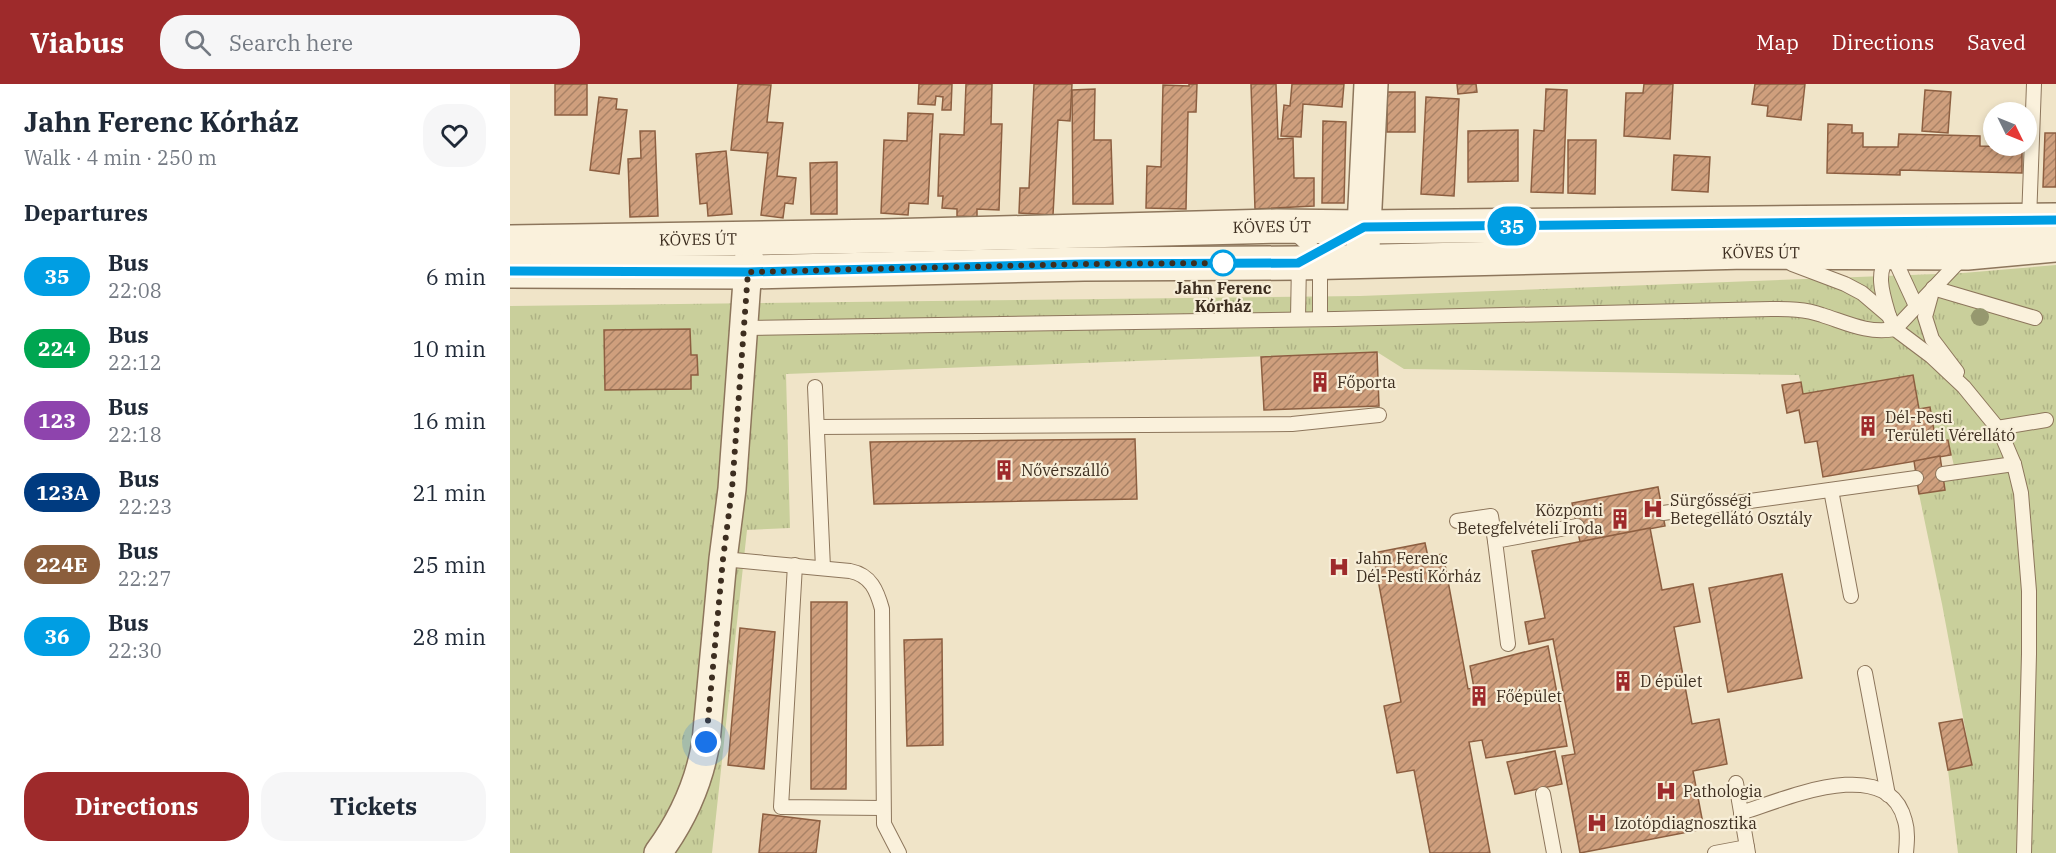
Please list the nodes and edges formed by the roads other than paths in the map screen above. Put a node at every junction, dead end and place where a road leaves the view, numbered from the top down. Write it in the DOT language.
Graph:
graph roads {
  1 [pos="1371,84"];
  2 [pos="2034,84"];
  3 [pos="2042,220"];
  4 [pos="1287,226"];
  5 [pos="1364,227"];
  6 [pos="884,236"];
  7 [pos="749,237"];
  8 [pos="1893,237"];
  9 [pos="510,242"];
  10 [pos="2056,245"];
  11 [pos="966,247"];
  12 [pos="1002,252"];
  13 [pos="1746,252"];
  14 [pos="1966,253"];
  15 [pos="1319,254"];
  16 [pos="1363,262"];
  17 [pos="1084,264"];
  18 [pos="510,271"];
  19 [pos="748,272"];
  20 [pos="1933,288"];
  21 [pos="1916,306"];
  22 [pos="1298,318"];
  23 [pos="1320,318"];
  24 [pos="2035,318"];
  25 [pos="1892,322"];
  26 [pos="743,328"];
  27 [pos="815,387"];
  28 [pos="1964,387"];
  29 [pos="1379,415"];
  30 [pos="2046,420"];
  31 [pos="817,427"];
  32 [pos="1997,428"];
  33 [pos="2014,464"];
  34 [pos="1943,474"];
  35 [pos="1916,478"];
  36 [pos="1831,490"];
  37 [pos="1662,513"];
  38 [pos="1457,521"];
  39 [pos="1577,526"];
  40 [pos="1495,541"];
  41 [pos="723,559"];
  42 [pos="795,565"];
  43 [pos="823,567"];
  44 [pos="1851,596"];
  45 [pos="1508,644"];
  46 [pos="1865,673"];
  47 [pos="1736,783"];
  48 [pos="1543,794"];
  49 [pos="1888,795"];
  50 [pos="883,808"];
  51 [pos="1741,813"];
  52 [pos="1747,850"];
  53 [pos="658,853"];
  54 [pos="899,853"];
  55 [pos="1554,853"];
  56 [pos="1715,853"];
  57 [pos="1906,853"];
  58 [pos="2024,853"];
  1 -- 5 [label="street"];
  2 -- 3 [label="lane"];
  3 -- 8 [label="street, KÖVES ÚT"];
  4 -- 5 [label="street, KÖVES ÚT"];
  4 -- 6 [label="street, KÖVES ÚT"];
  4 -- 15 [label="lane"];
  5 -- 8 [label="street, KÖVES ÚT"];
  5 -- 15 [label="street"];
  5 -- 16 [label="street"];
  6 -- 7 [label="street, KÖVES ÚT"];
  6 -- 11 [label="lane, KÖVES ÚT"];
  7 -- 9 [label="street, KÖVES ÚT"];
  7 -- 19 [label="street"];
  8 -- 13 [label="street, KÖVES ÚT"];
  8 -- 14 [label="street, KÖVES ÚT"];
  8 -- 21 [label="lane"];
  8 -- 25 [label="lane"];
  10 -- 14 [label="street, KÖVES ÚT"];
  12 -- 17 [label="lane, KÖVES ÚT"];
  13 -- 16 [label="street, KÖVES ÚT"];
  13 -- 25 [label="lane"];
  14 -- 20 [label="lane"];
  15 -- 16 [label="street, KÖVES ÚT"];
  15 -- 17 [label="street, KÖVES ÚT"];
  15 -- 22 [label="lane"];
  15 -- 23 [label="lane"];
  17 -- 19 [label="street, KÖVES ÚT"];
  18 -- 19 [label="street, KÖVES ÚT"];
  19 -- 26 [label="street"];
  20 -- 21 [label="lane"];
  20 -- 24 [label="lane"];
  20 -- 28 [label="lane"];
  21 -- 25 [label="lane"];
  22 -- 23 [label="lane"];
  22 -- 26 [label="lane"];
  23 -- 25 [label="lane"];
  25 -- 28 [label="lane"];
  26 -- 41 [label="street"];
  27 -- 31 [label="lane"];
  28 -- 32 [label="lane"];
  29 -- 31 [label="lane"];
  30 -- 32 [label="lane"];
  31 -- 43 [label="lane"];
  32 -- 33 [label="lane"];
  33 -- 34 [label="lane"];
  33 -- 58 [label="lane"];
  35 -- 36 [label="lane"];
  36 -- 37 [label="lane"];
  36 -- 44 [label="lane"];
  38 -- 40 [label="lane"];
  39 -- 40 [label="lane"];
  40 -- 45 [label="lane"];
  41 -- 42 [label="lane"];
  41 -- 53 [label="street"];
  42 -- 43 [label="lane"];
  42 -- 50 [label="lane"];
  43 -- 50 [label="lane"];
  46 -- 49 [label="lane"];
  47 -- 51 [label="lane"];
  48 -- 55 [label="lane"];
  49 -- 51 [label="lane"];
  49 -- 57 [label="lane"];
  50 -- 54 [label="lane"];
  51 -- 52 [label="lane"];
  52 -- 56 [label="lane"];
}
